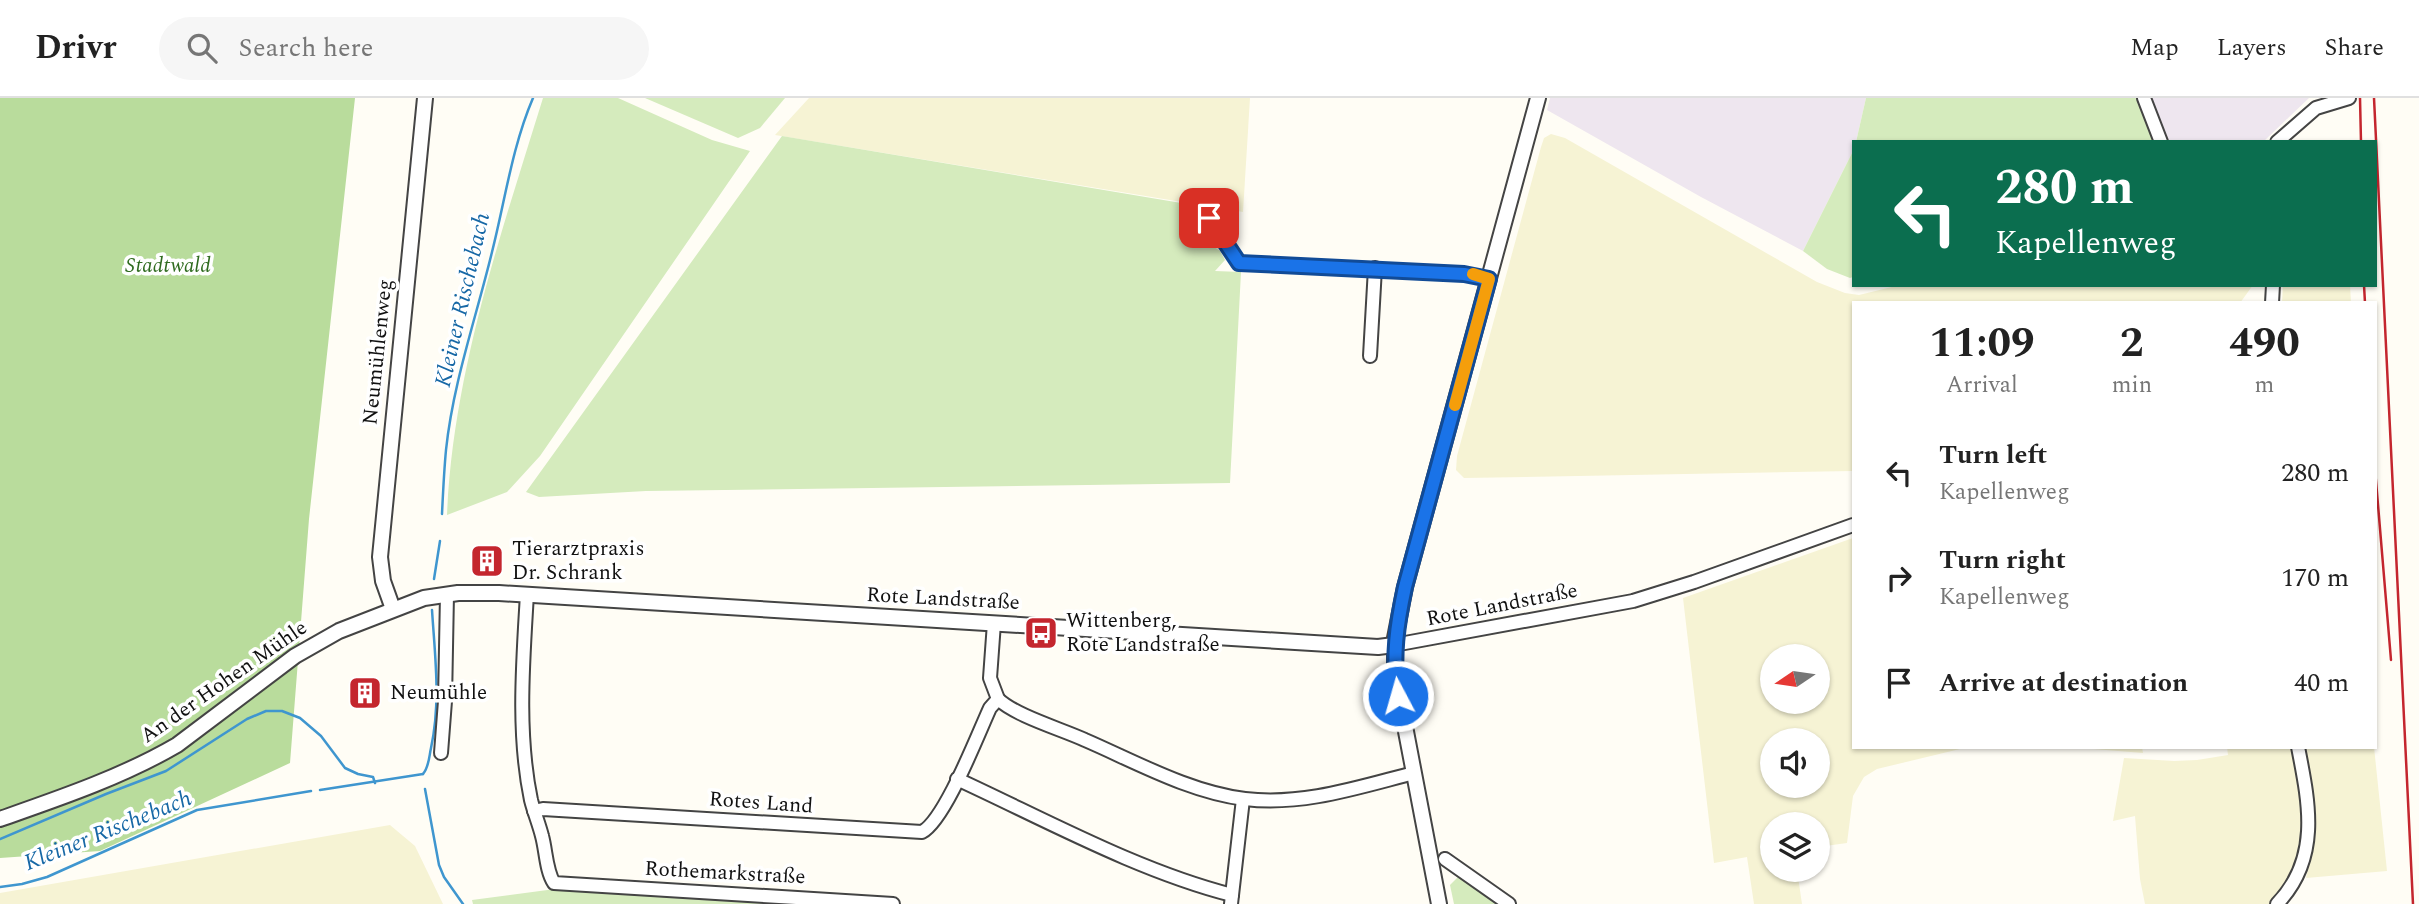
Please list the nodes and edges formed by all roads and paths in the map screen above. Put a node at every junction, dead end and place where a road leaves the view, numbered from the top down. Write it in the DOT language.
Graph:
graph roads {
  1 [pos="425,98"];
  2 [pos="2144,98"];
  3 [pos="2349,98"];
  4 [pos="1536,105"];
  5 [pos="2160,140"];
  6 [pos="2279,140"];
  7 [pos="1209,218"];
  8 [pos="1375,268"];
  9 [pos="1489,279"];
  10 [pos="1370,356"];
  11 [pos="1852,525"];
  12 [pos="447,594"];
  13 [pos="527,594"];
  14 [pos="393,609"];
  15 [pos="993,623"];
  16 [pos="1394,645"];
  17 [pos="998,699"];
  18 [pos="2298,749"];
  19 [pos="441,753"];
  20 [pos="1414,773"];
  21 [pos="957,779"];
  22 [pos="1243,799"];
  23 [pos="534,811"];
  24 [pos="0,819"];
  25 [pos="1445,859"];
  26 [pos="1232,899"];
  27 [pos="893,904"];
  28 [pos="1439,904"];
  29 [pos="1509,904"];
  30 [pos="2277,904"];
  1 -- 14 [label="street, Neumühlenweg"];
  2 -- 5 [label="street"];
  3 -- 6 [label="street"];
  4 -- 9 [label="street"];
  7 -- 8 [label="street"];
  8 -- 9 [label="street"];
  8 -- 10 [label="street"];
  9 -- 16 [label="street"];
  11 -- 16 [label="street, Rote Landstraße"];
  12 -- 13 [label="street, Rote Landstraße"];
  12 -- 14 [label="street, Rote Landstraße"];
  12 -- 19 [label="street"];
  13 -- 15 [label="street, Rote Landstraße"];
  13 -- 23 [label="street"];
  14 -- 24 [label="street, An der Hohen Mühle"];
  15 -- 16 [label="street, Rote Landstraße"];
  15 -- 17 [label="street"];
  16 -- 20 [label="street"];
  17 -- 21 [label="street, Rotes Land"];
  17 -- 22 [label="street"];
  18 -- 30 [label="street"];
  20 -- 22 [label="street"];
  20 -- 28 [label="street"];
  21 -- 23 [label="street, Rotes Land"];
  21 -- 26 [label="street"];
  22 -- 26 [label="street"];
  23 -- 27 [label="street, Rothemarkstraße"];
  25 -- 29 [label="street"];
}
